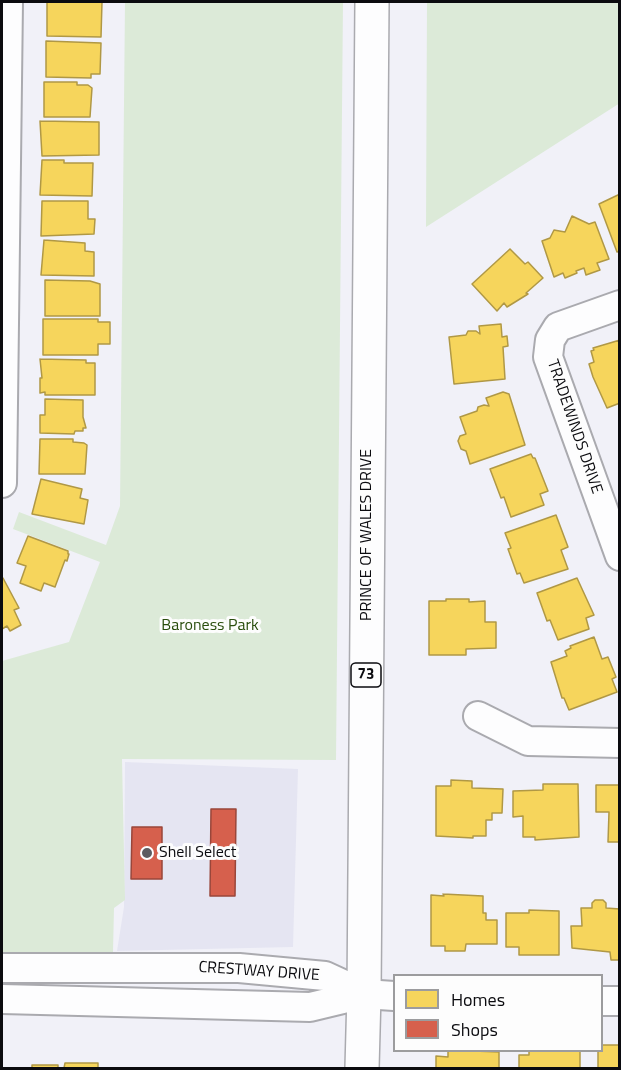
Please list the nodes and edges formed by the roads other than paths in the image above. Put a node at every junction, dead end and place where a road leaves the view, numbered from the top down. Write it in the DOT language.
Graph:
graph roads {
  1 [pos="8,2"];
  2 [pos="372,2"];
  3 [pos="4,110"];
  4 [pos="620,304"];
  5 [pos="3,336"];
  6 [pos="2,483"];
  7 [pos="620,556"];
  8 [pos="478,716"];
  9 [pos="620,743"];
  10 [pos="2,968"];
  11 [pos="141,968"];
  12 [pos="379,995"];
  13 [pos="2,999"];
  14 [pos="603,1001"];
  15 [pos="620,1001"];
  16 [pos="139,1003"];
  17 [pos="362,1068"];
  1 -- 3 [label="street"];
  2 -- 12 [label="main road, PRINCE OF WALES DRIVE / 73"];
  3 -- 5 [label="street"];
  4 -- 7 [label="street, TRADEWINDS DRIVE"];
  5 -- 6 [label="street"];
  8 -- 9 [label="street"];
  10 -- 11 [label="street, CRESTWAY DRIVE"];
  11 -- 12 [label="street, CRESTWAY DRIVE"];
  11 -- 16 [label="street"];
  12 -- 16 [label="street, CRESTWAY DRIVE"];
  12 -- 17 [label="main road, PRINCE OF WALES DRIVE / 73"];
  13 -- 16 [label="street, CRESTWAY DRIVE"];
  14 -- 15 [label="street"];
}
